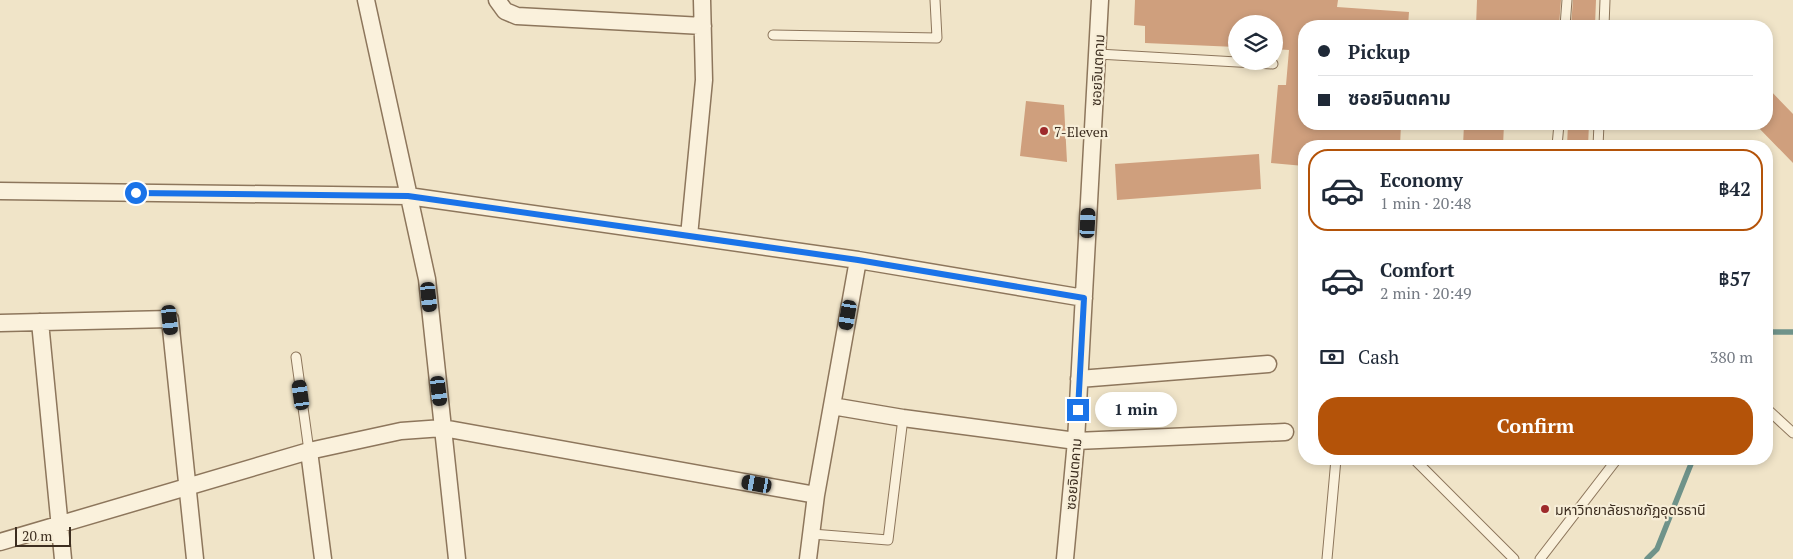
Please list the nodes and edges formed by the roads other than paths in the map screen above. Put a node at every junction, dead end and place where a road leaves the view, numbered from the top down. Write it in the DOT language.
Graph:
graph roads {
  1 [pos="366,0"];
  2 [pos="497,0"];
  3 [pos="702,0"];
  4 [pos="935,0"];
  5 [pos="1100,0"];
  6 [pos="1567,0"];
  7 [pos="1605,0"];
  8 [pos="1565,20"];
  9 [pos="1604,20"];
  10 [pos="703,26"];
  11 [pos="773,36"];
  12 [pos="1098,54"];
  13 [pos="1228,61"];
  14 [pos="0,191"];
  15 [pos="408,196"];
  16 [pos="689,236"];
  17 [pos="858,260"];
  18 [pos="1084,298"];
  19 [pos="40,322"];
  20 [pos="0,323"];
  21 [pos="296,357"];
  22 [pos="1268,364"];
  23 [pos="1079,379"];
  24 [pos="832,406"];
  25 [pos="1773,414"];
  26 [pos="903,418"];
  27 [pos="443,428"];
  28 [pos="1792,431"];
  29 [pos="1285,432"];
  30 [pos="1076,441"];
  31 [pos="309,451"];
  32 [pos="1335,465"];
  33 [pos="1420,465"];
  34 [pos="1612,465"];
  35 [pos="188,486"];
  36 [pos="816,495"];
  37 [pos="59,525"];
  38 [pos="812,534"];
  39 [pos="0,542"];
  40 [pos="63,559"];
  41 [pos="195,559"];
  42 [pos="323,559"];
  43 [pos="457,559"];
  44 [pos="808,559"];
  45 [pos="1065,559"];
  46 [pos="1327,559"];
  47 [pos="1514,559"];
  48 [pos="1540,559"];
  1 -- 15 [label="street"];
  2 -- 10 [label="street"];
  3 -- 10 [label="street"];
  4 -- 11 [label="lane"];
  5 -- 12 [label="street, ซอยจินตคาม"];
  6 -- 8 [label="lane"];
  7 -- 9 [label="lane"];
  10 -- 16 [label="street"];
  12 -- 13 [label="lane"];
  12 -- 18 [label="street, ซอยจินตคาม"];
  14 -- 15 [label="street"];
  15 -- 16 [label="street"];
  15 -- 27 [label="street"];
  16 -- 17 [label="street"];
  17 -- 18 [label="street"];
  17 -- 24 [label="street"];
  18 -- 23 [label="street, ซอยจินตคาม"];
  19 -- 20 [label="street"];
  19 -- 35 [label="street"];
  19 -- 37 [label="street"];
  21 -- 31 [label="lane"];
  22 -- 23 [label="street"];
  23 -- 30 [label="street, ซอยจินตคาม"];
  24 -- 26 [label="street"];
  24 -- 36 [label="street"];
  25 -- 28 [label="lane"];
  26 -- 30 [label="street"];
  26 -- 38 [label="lane"];
  27 -- 31 [label="street"];
  27 -- 36 [label="street"];
  27 -- 43 [label="street"];
  29 -- 30 [label="street"];
  30 -- 45 [label="street, ซอยจินตคาม"];
  31 -- 35 [label="street"];
  31 -- 42 [label="street"];
  32 -- 46 [label="lane"];
  33 -- 47 [label="lane"];
  34 -- 48 [label="lane"];
  35 -- 37 [label="street"];
  35 -- 41 [label="street"];
  36 -- 38 [label="street"];
  37 -- 39 [label="street"];
  37 -- 40 [label="street"];
  38 -- 44 [label="street"];
}
